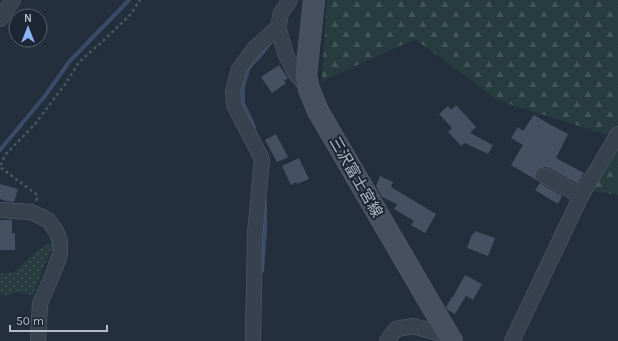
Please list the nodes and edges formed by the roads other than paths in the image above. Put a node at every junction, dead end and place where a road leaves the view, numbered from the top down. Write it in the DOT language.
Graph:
graph roads {
  1 [pos="13,0"];
  2 [pos="290,0"];
  3 [pos="314,0"];
  4 [pos="0,19"];
  5 [pos="278,27"];
  6 [pos="309,89"];
  7 [pos="618,134"];
  8 [pos="545,176"];
  9 [pos="580,196"];
  10 [pos="0,210"];
  11 [pos="450,339"];
  12 [pos="38,341"];
  13 [pos="253,341"];
  14 [pos="387,341"];
  15 [pos="512,341"];
  1 -- 4 [label="street"];
  2 -- 5 [label="street"];
  3 -- 6 [label="main road, 三沢富士宮線"];
  5 -- 6 [label="street"];
  5 -- 13 [label="street"];
  6 -- 11 [label="main road, 三沢富士宮線"];
  7 -- 9 [label="street"];
  8 -- 9 [label="street"];
  9 -- 15 [label="street"];
  10 -- 12 [label="street"];
  11 -- 14 [label="street"];
}
